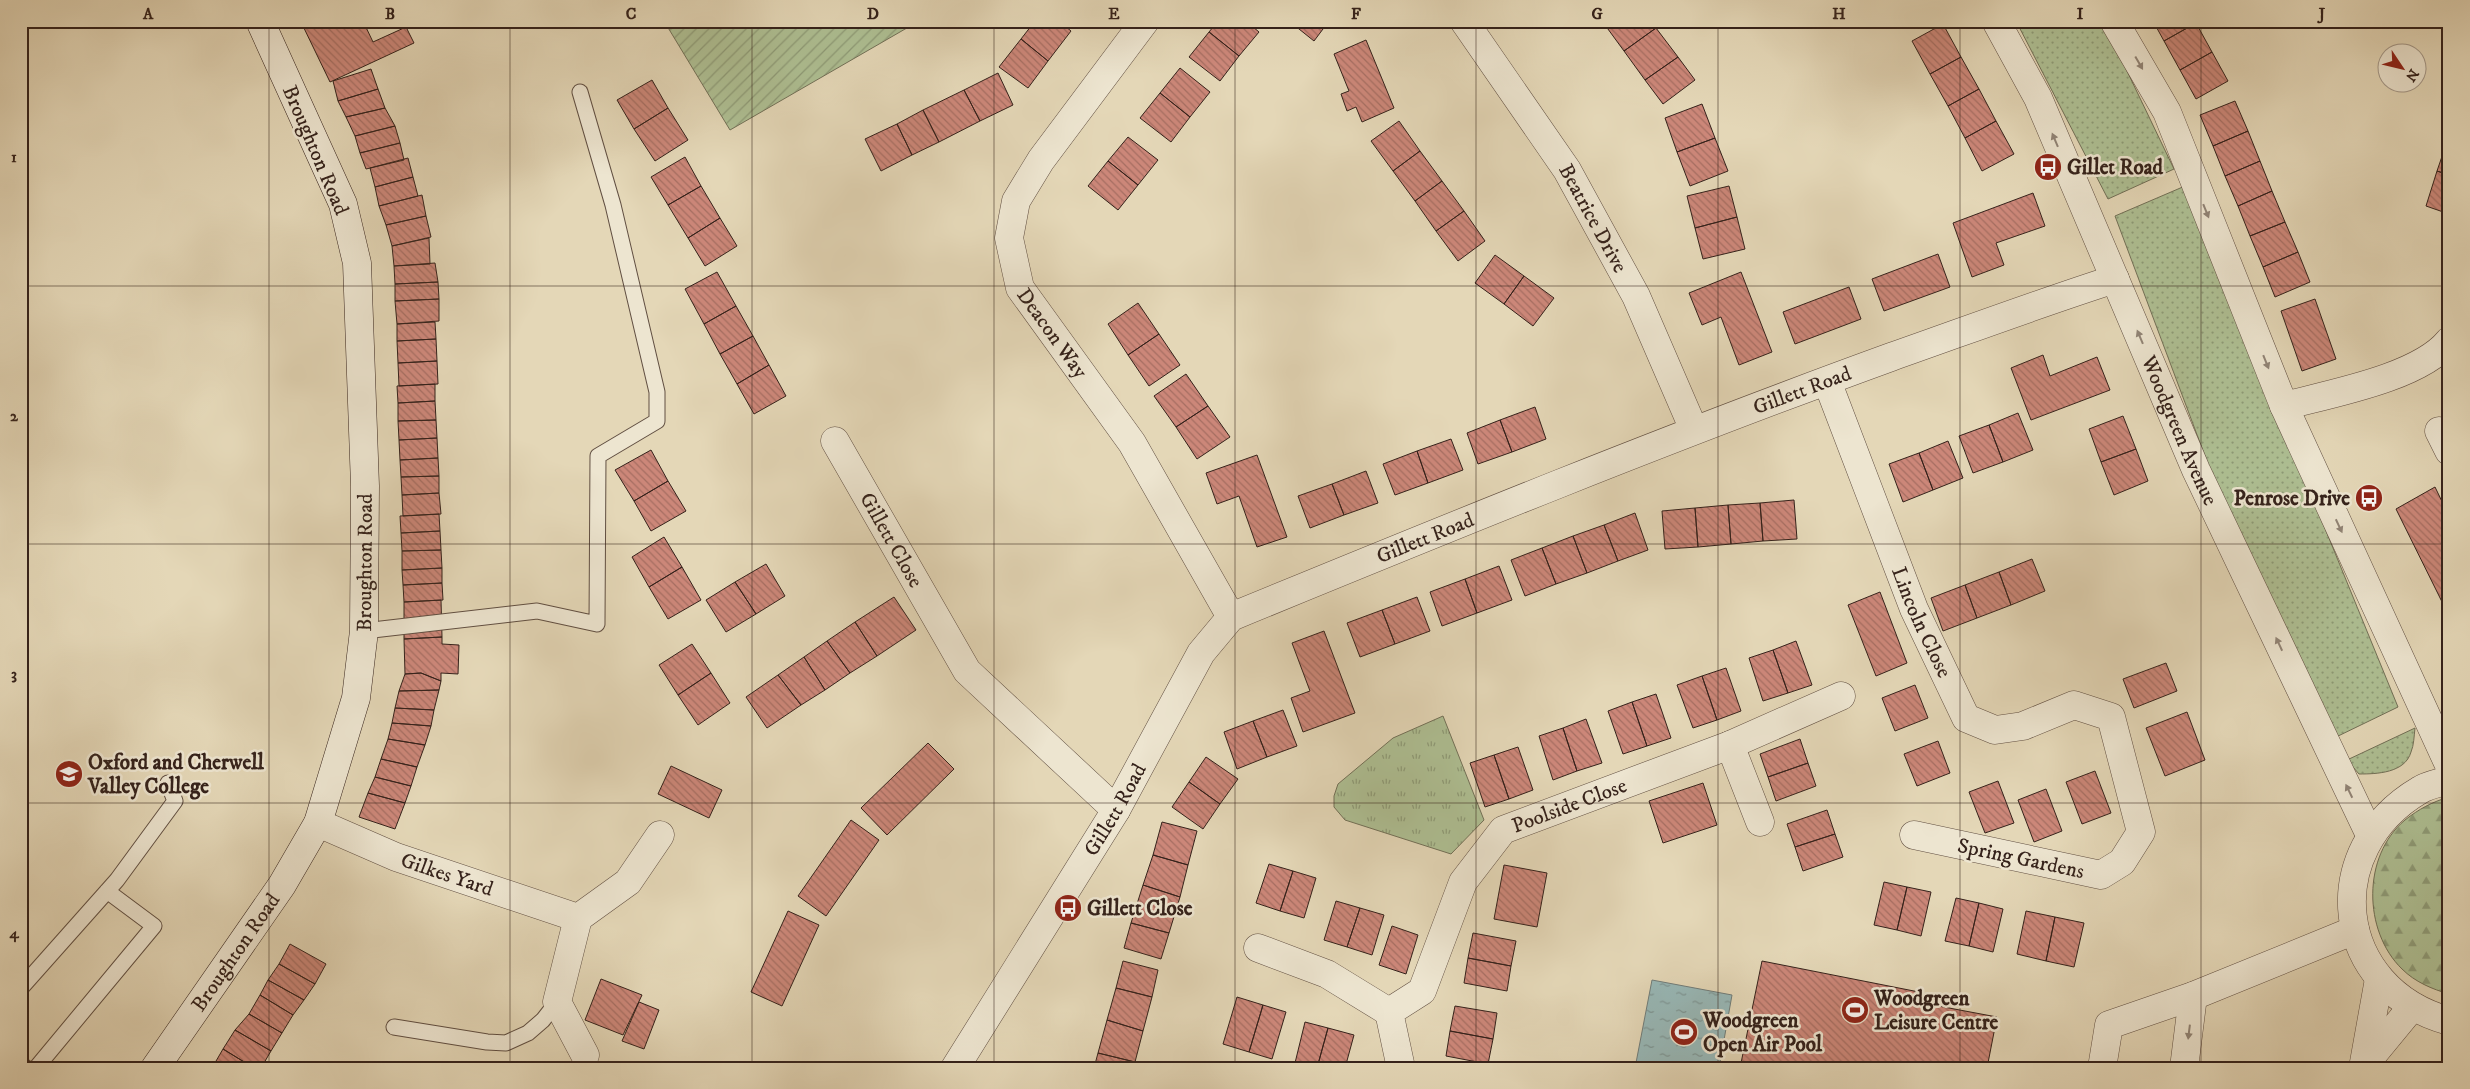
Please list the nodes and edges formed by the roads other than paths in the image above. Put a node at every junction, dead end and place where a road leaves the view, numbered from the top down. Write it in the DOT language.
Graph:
graph roads {
  1 [pos="260,21"];
  2 [pos="1145,21"];
  3 [pos="1464,21"];
  4 [pos="1996,21"];
  5 [pos="2114,21"];
  6 [pos="580,92"];
  7 [pos="2116,279"];
  8 [pos="2447,346"];
  9 [pos="1827,381"];
  10 [pos="2284,406"];
  11 [pos="1694,430"];
  12 [pos="835,441"];
  13 [pos="1231,617"];
  14 [pos="364,631"];
  15 [pos="1841,696"];
  16 [pos="2111,717"];
  17 [pos="1730,745"];
  18 [pos="2449,765"];
  19 [pos="2449,780"];
  20 [pos="168,783"];
  21 [pos="1116,810"];
  22 [pos="318,822"];
  23 [pos="1760,822"];
  24 [pos="660,835"];
  25 [pos="1914,835"];
  26 [pos="2370,835"];
  27 [pos="107,891"];
  28 [pos="578,918"];
  29 [pos="2355,930"];
  30 [pos="1258,948"];
  31 [pos="2379,979"];
  32 [pos="21,988"];
  33 [pos="2193,996"];
  34 [pos="557,1002"];
  35 [pos="2412,1007"];
  36 [pos="1389,1012"];
  37 [pos="2449,1021"];
  38 [pos="394,1027"];
  39 [pos="585,1055"];
  40 [pos="21,1064"];
  41 [pos="26,1068"];
  42 [pos="36,1068"];
  43 [pos="155,1068"];
  44 [pos="955,1068"];
  45 [pos="1401,1068"];
  46 [pos="2102,1068"];
  47 [pos="2184,1068"];
  48 [pos="2363,1068"];
  1 -- 14 [label="street, Broughton Road"];
  2 -- 13 [label="street, Deacon Way"];
  3 -- 11 [label="street, Beatrice Drive"];
  7 -- 4 [label="street, Woodgreen Avenue, one-way"];
  5 -- 10 [label="street, one-way"];
  6 -- 14 [label="lane"];
  7 -- 9 [label="street, Gillett Road"];
  26 -- 7 [label="street, Woodgreen Avenue, one-way"];
  8 -- 10 [label="street"];
  9 -- 11 [label="street, Gillett Road"];
  9 -- 16 [label="street, Lincoln Close"];
  10 -- 18 [label="street, one-way"];
  11 -- 13 [label="street, Gillett Road"];
  12 -- 21 [label="street, Gillett Close"];
  13 -- 21 [label="street, Gillett Road"];
  14 -- 22 [label="street, Broughton Road"];
  15 -- 17 [label="street, Poolside Close"];
  16 -- 25 [label="street, Spring Gardens"];
  17 -- 23 [label="street"];
  17 -- 36 [label="street, Poolside Close"];
  19 -- 26 [label="street"];
  20 -- 27 [label="lane"];
  21 -- 44 [label="street, Gillett Road"];
  22 -- 28 [label="street, Gilkes Yard"];
  22 -- 43 [label="street, Broughton Road"];
  24 -- 28 [label="street"];
  26 -- 29 [label="street"];
  27 -- 32 [label="lane"];
  27 -- 42 [label="lane"];
  28 -- 34 [label="street"];
  29 -- 31 [label="street"];
  29 -- 33 [label="street"];
  30 -- 36 [label="street"];
  31 -- 35 [label="street"];
  31 -- 48 [label="street"];
  33 -- 46 [label="street"];
  33 -- 47 [label="street, one-way"];
  34 -- 38 [label="lane"];
  34 -- 39 [label="street"];
  35 -- 37 [label="street"];
  35 -- 48 [label="street"];
  36 -- 45 [label="street"];
  40 -- 41 [label="lane"];
}
